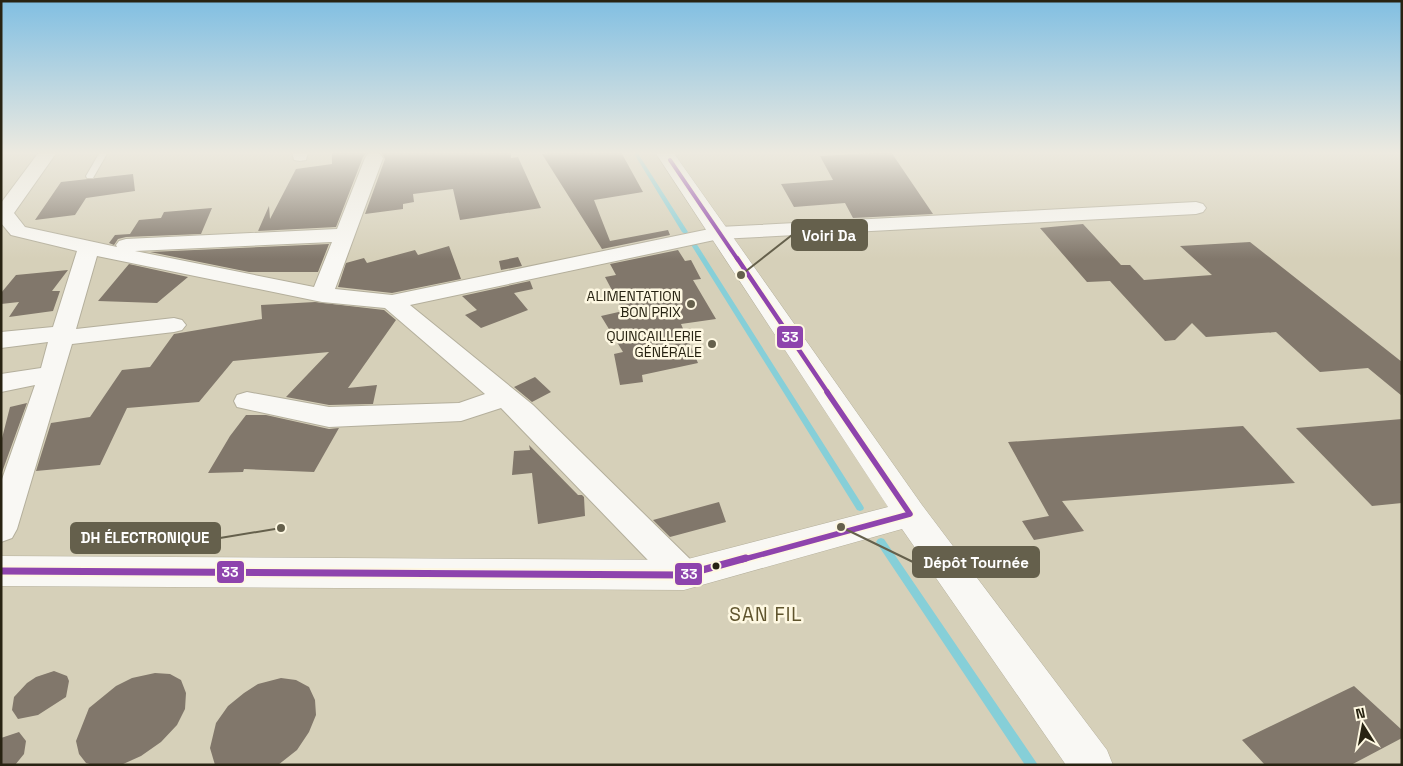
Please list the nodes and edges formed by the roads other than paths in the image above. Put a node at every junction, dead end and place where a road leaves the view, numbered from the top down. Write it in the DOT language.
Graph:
graph roads {
  1 [pos="22,188"];
  2 [pos="363,188"];
  3 [pos="688,188"];
  4 [pos="1196,208"];
  5 [pos="3,213"];
  6 [pos="719,233"];
  7 [pos="345,235"];
  8 [pos="87,247"];
  9 [pos="322,295"];
  10 [pos="392,302"];
  11 [pos="174,325"];
  12 [pos="62,335"];
  13 [pos="1,340"];
  14 [pos="52,374"];
  15 [pos="1,383"];
  16 [pos="504,397"];
  17 [pos="247,401"];
  18 [pos="910,514"];
  19 [pos="1,530"];
  20 [pos="1,571"];
  21 [pos="684,575"];
  22 [pos="1092,765"];
  1 -- 5 [label="street"];
  2 -- 7 [label="street"];
  3 -- 6 [label="street"];
  4 -- 6 [label="street"];
  5 -- 8 [label="street"];
  6 -- 10 [label="street"];
  6 -- 18 [label="street"];
  7 -- 8 [label="street"];
  7 -- 9 [label="street"];
  8 -- 9 [label="street"];
  8 -- 12 [label="street"];
  9 -- 10 [label="street"];
  10 -- 16 [label="street"];
  11 -- 12 [label="street"];
  12 -- 13 [label="street"];
  12 -- 14 [label="street"];
  14 -- 15 [label="street"];
  14 -- 19 [label="street"];
  16 -- 17 [label="street"];
  16 -- 21 [label="street"];
  18 -- 21 [label="street"];
  18 -- 22 [label="street"];
  20 -- 21 [label="street"];
}
